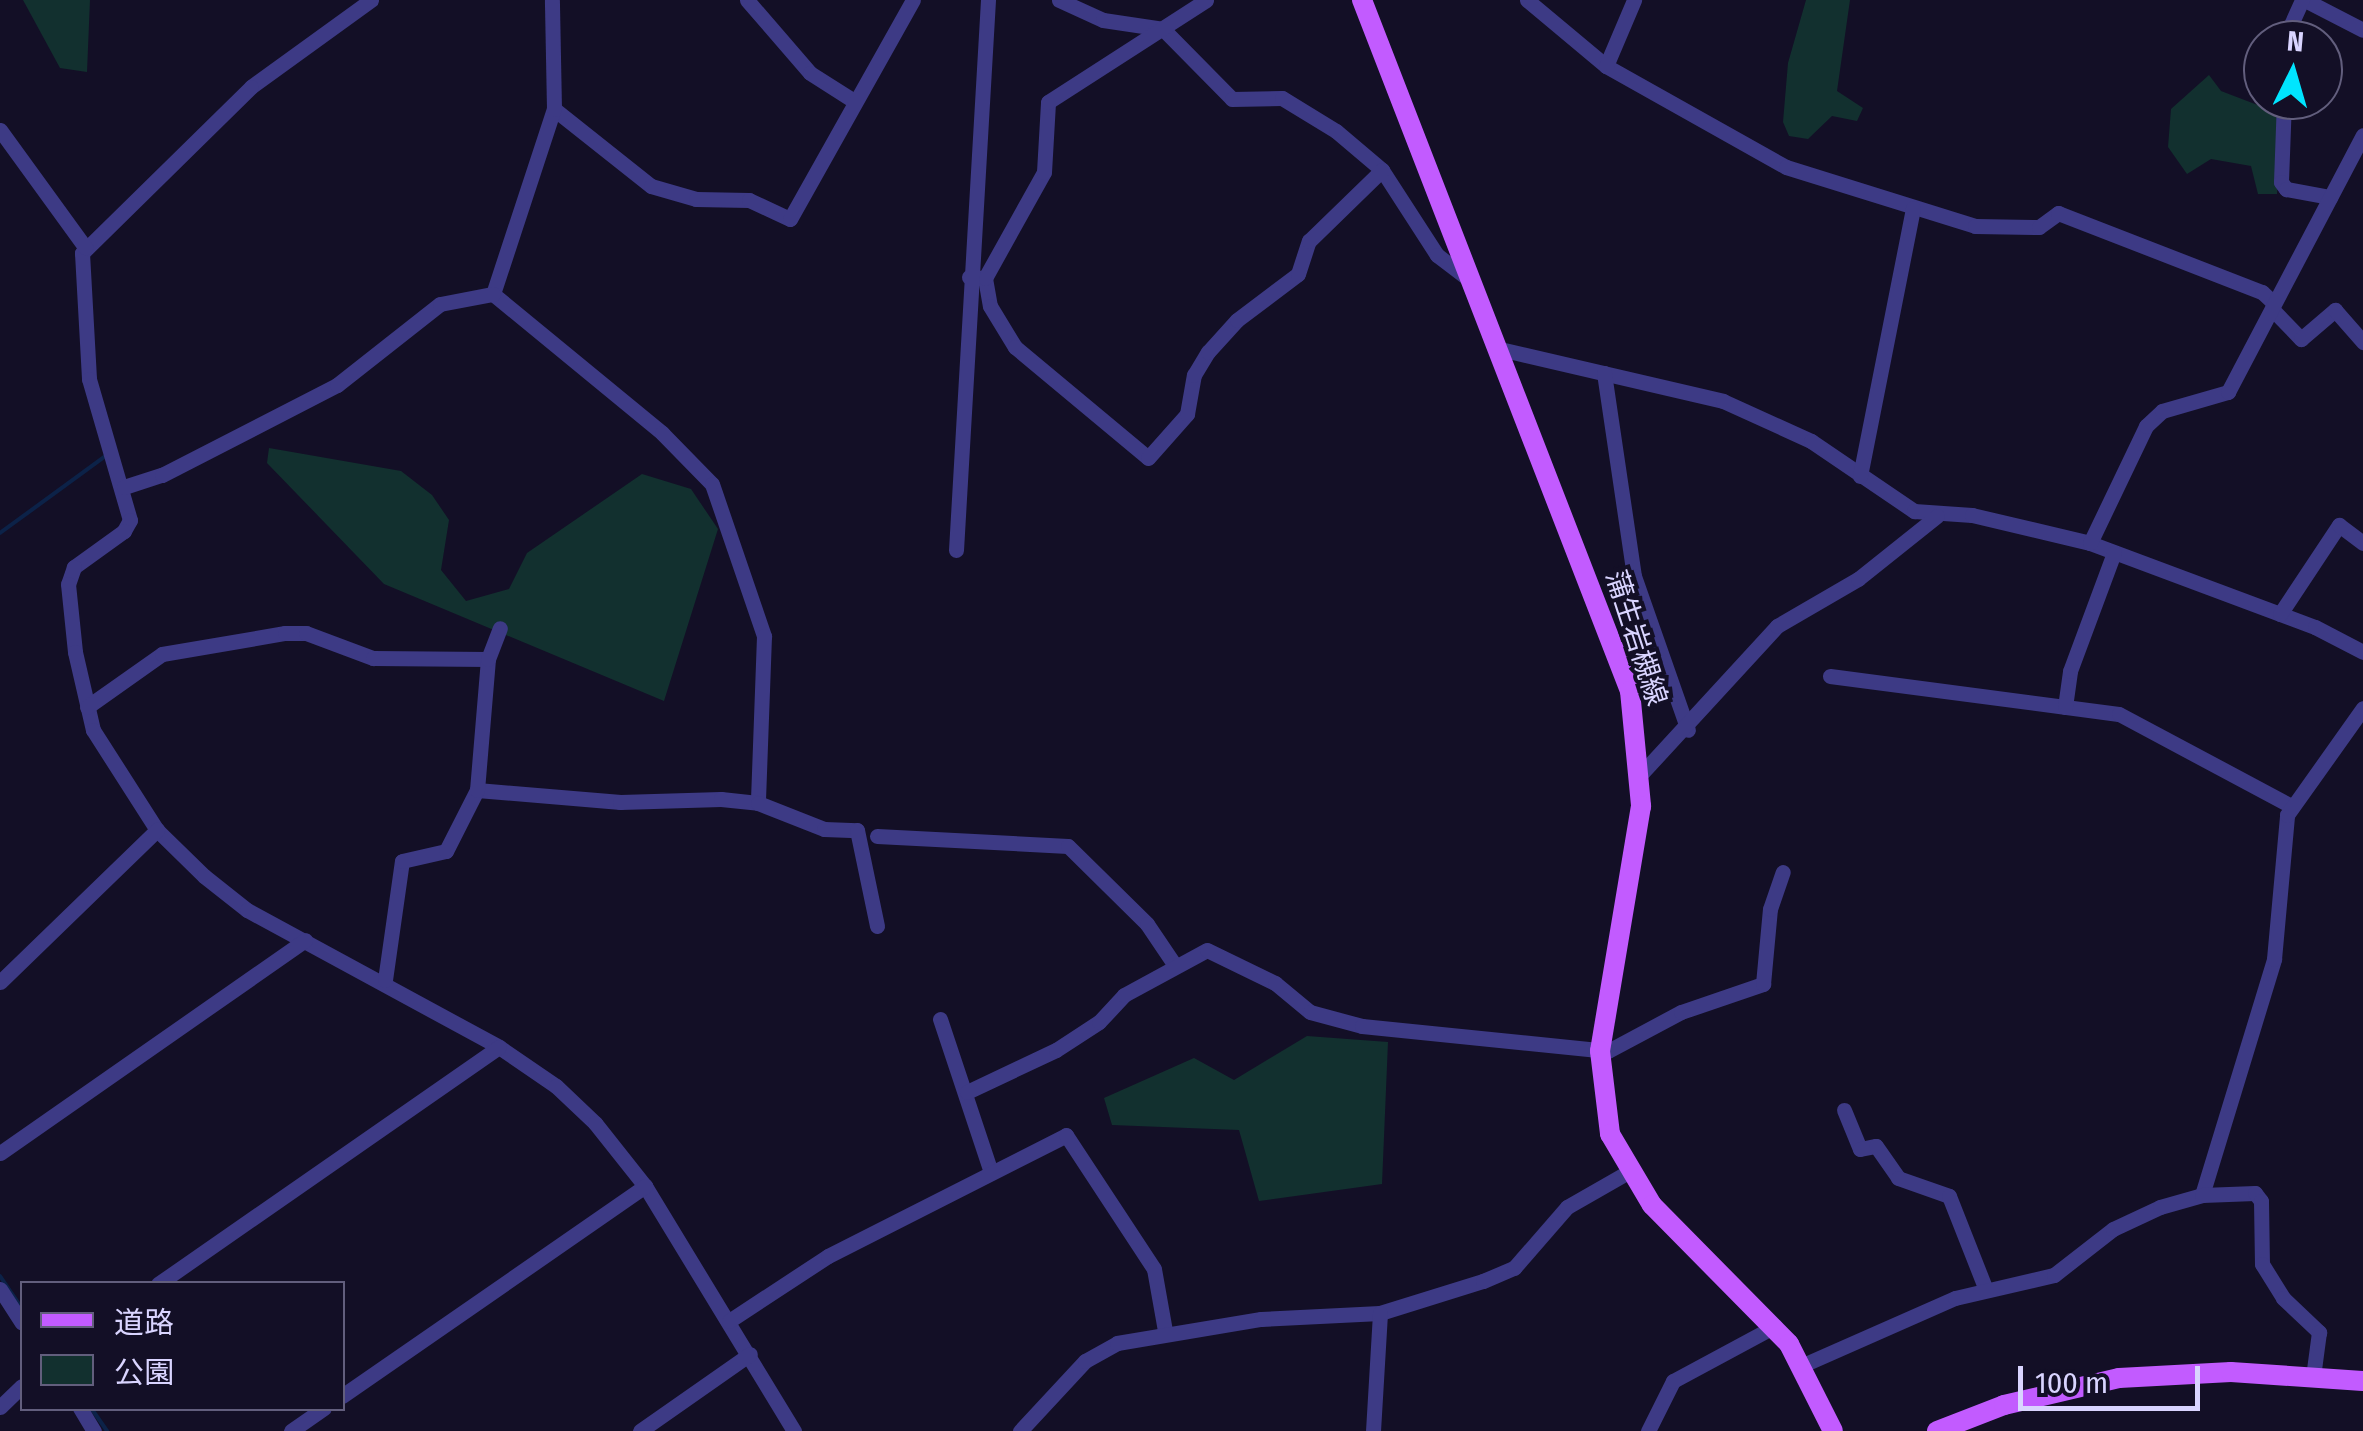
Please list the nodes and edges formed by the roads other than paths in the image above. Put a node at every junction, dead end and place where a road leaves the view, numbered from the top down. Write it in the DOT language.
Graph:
graph roads {
  1 [pos="370,0"];
  2 [pos="552,0"];
  3 [pos="747,0"];
  4 [pos="912,0"];
  5 [pos="988,0"];
  6 [pos="1058,0"];
  7 [pos="1206,0"];
  8 [pos="1362,0"];
  9 [pos="1528,0"];
  10 [pos="1634,0"];
  11 [pos="2303,0"];
  12 [pos="1163,29"];
  13 [pos="2363,30"];
  14 [pos="1606,66"];
  15 [pos="854,100"];
  16 [pos="554,110"];
  17 [pos="2283,120"];
  18 [pos="0,130"];
  19 [pos="2363,135"];
  20 [pos="8,153"];
  21 [pos="1382,170"];
  22 [pos="2330,197"];
  23 [pos="1913,208"];
  24 [pos="86,247"];
  25 [pos="977,278"];
  26 [pos="1472,282"];
  27 [pos="492,294"];
  28 [pos="2273,306"];
  29 [pos="2363,342"];
  30 [pos="1500,349"];
  31 [pos="1604,373"];
  32 [pos="1860,476"];
  33 [pos="124,487"];
  34 [pos="1937,516"];
  35 [pos="2363,543"];
  36 [pos="2090,544"];
  37 [pos="956,550"];
  38 [pos="2114,552"];
  39 [pos="2280,614"];
  40 [pos="500,628"];
  41 [pos="2363,652"];
  42 [pos="488,659"];
  43 [pos="1830,676"];
  44 [pos="87,707"];
  45 [pos="2064,707"];
  46 [pos="2363,708"];
  47 [pos="1688,730"];
  48 [pos="1641,774"];
  49 [pos="477,790"];
  50 [pos="758,804"];
  51 [pos="2291,806"];
  52 [pos="157,830"];
  53 [pos="878,836"];
  54 [pos="1783,872"];
  55 [pos="877,926"];
  56 [pos="305,940"];
  57 [pos="1174,964"];
  58 [pos="384,980"];
  59 [pos="0,982"];
  60 [pos="940,1019"];
  61 [pos="499,1047"];
  62 [pos="1600,1051"];
  63 [pos="967,1092"];
  64 [pos="1844,1110"];
  65 [pos="0,1152"];
  66 [pos="990,1169"];
  67 [pos="1628,1172"];
  68 [pos="644,1186"];
  69 [pos="2202,1194"];
  70 [pos="162,1281"];
  71 [pos="0,1289"];
  72 [pos="1986,1290"];
  73 [pos="1380,1312"];
  74 [pos="20,1319"];
  75 [pos="729,1320"];
  76 [pos="1774,1326"];
  77 [pos="1165,1331"];
  78 [pos="750,1354"];
  79 [pos="1804,1364"];
  80 [pos="2313,1377"];
  81 [pos="2363,1381"];
  82 [pos="20,1388"];
  83 [pos="345,1394"];
  84 [pos="0,1407"];
  85 [pos="320,1411"];
  86 [pos="1376,1430"];
  87 [pos="291,1431"];
  88 [pos="640,1431"];
  89 [pos="794,1431"];
  90 [pos="1020,1431"];
  91 [pos="1648,1431"];
  92 [pos="1833,1431"];
  93 [pos="1937,1431"];
  1 -- 24 [label="street"];
  2 -- 16 [label="street"];
  3 -- 15 [label="street"];
  4 -- 15 [label="street"];
  5 -- 25 [label="street"];
  6 -- 12 [label="street"];
  7 -- 12 [label="street"];
  8 -- 26 [label="main road, 蒲生岩槻線"];
  9 -- 14 [label="street"];
  10 -- 14 [label="street"];
  11 -- 13 [label="street"];
  12 -- 21 [label="street"];
  12 -- 25 [label="street"];
  14 -- 23 [label="street"];
  15 -- 16 [label="street"];
  16 -- 27 [label="street"];
  17 -- 22 [label="street"];
  18 -- 20 [label="street"];
  19 -- 22 [label="street"];
  20 -- 24 [label="street"];
  21 -- 25 [label="street"];
  21 -- 26 [label="street"];
  22 -- 28 [label="street"];
  23 -- 28 [label="street"];
  23 -- 32 [label="street"];
  24 -- 33 [label="street"];
  25 -- 37 [label="street"];
  26 -- 30 [label="main road, 蒲生岩槻線"];
  27 -- 33 [label="street"];
  27 -- 50 [label="street"];
  28 -- 29 [label="street"];
  28 -- 36 [label="street"];
  30 -- 31 [label="street"];
  30 -- 48 [label="main road, 蒲生岩槻線"];
  31 -- 32 [label="street"];
  31 -- 47 [label="street"];
  32 -- 34 [label="street"];
  33 -- 44 [label="street"];
  34 -- 36 [label="street"];
  34 -- 47 [label="street"];
  35 -- 39 [label="street"];
  36 -- 38 [label="street"];
  38 -- 39 [label="street"];
  38 -- 45 [label="street"];
  39 -- 41 [label="street"];
  40 -- 42 [label="street"];
  42 -- 44 [label="street"];
  42 -- 49 [label="street"];
  43 -- 45 [label="street"];
  44 -- 52 [label="street"];
  45 -- 51 [label="street"];
  46 -- 51 [label="street"];
  47 -- 48 [label="street"];
  48 -- 62 [label="main road, 蒲生岩槻線"];
  49 -- 50 [label="street"];
  49 -- 58 [label="street"];
  50 -- 55 [label="street"];
  51 -- 69 [label="street"];
  52 -- 56 [label="street"];
  52 -- 59 [label="street"];
  53 -- 57 [label="street"];
  54 -- 62 [label="street"];
  56 -- 58 [label="street"];
  56 -- 65 [label="street"];
  57 -- 62 [label="street"];
  57 -- 63 [label="street"];
  58 -- 61 [label="street"];
  60 -- 63 [label="street"];
  61 -- 68 [label="street"];
  61 -- 70 [label="street"];
  62 -- 67 [label="main road, 蒲生岩槻線"];
  63 -- 66 [label="street"];
  64 -- 72 [label="street"];
  66 -- 75 [label="street"];
  66 -- 77 [label="street"];
  67 -- 73 [label="street"];
  67 -- 76 [label="main road, 蒲生岩槻線"];
  68 -- 75 [label="street"];
  68 -- 83 [label="street"];
  69 -- 72 [label="street"];
  69 -- 80 [label="street"];
  71 -- 74 [label="street"];
  72 -- 79 [label="street"];
  73 -- 77 [label="street"];
  73 -- 86 [label="street"];
  75 -- 78 [label="street"];
  76 -- 79 [label="main road, 蒲生岩槻線"];
  76 -- 91 [label="street"];
  77 -- 90 [label="street"];
  78 -- 88 [label="street"];
  78 -- 89 [label="street"];
  79 -- 92 [label="main road, 蒲生岩槻線"];
  80 -- 81 [label="main road"];
  80 -- 93 [label="main road"];
  82 -- 84 [label="street"];
  85 -- 87 [label="street"];
}
